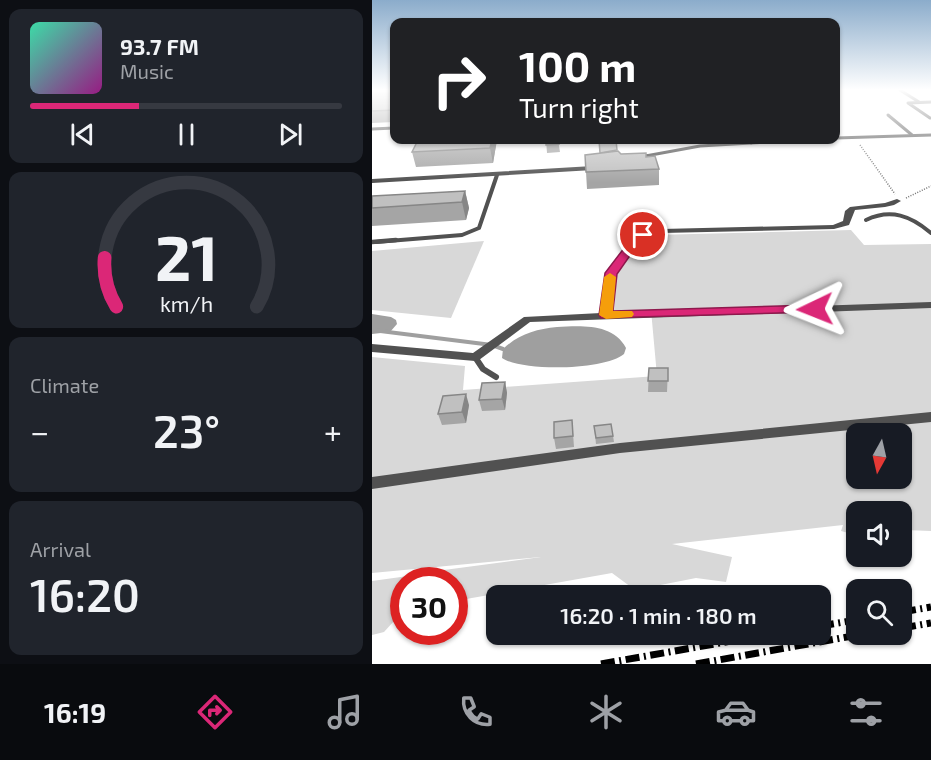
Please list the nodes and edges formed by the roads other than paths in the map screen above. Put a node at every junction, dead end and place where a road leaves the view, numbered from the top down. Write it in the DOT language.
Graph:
graph roads {
  1 [pos="895,121"];
  2 [pos="390,128"];
  3 [pos="372,129"];
  4 [pos="912,135"];
  5 [pos="931,135"];
  6 [pos="840,138"];
  7 [pos="720,144"];
  8 [pos="634,159"];
  9 [pos="600,166"];
  10 [pos="497,175"];
  11 [pos="372,181"];
  12 [pos="897,201"];
  13 [pos="866,220"];
  14 [pos="931,233"];
  15 [pos="372,242"];
  16 [pos="931,305"];
  17 [pos="606,315"];
  18 [pos="372,348"];
  19 [pos="475,357"];
  20 [pos="496,377"];
  21 [pos="931,417"];
  22 [pos="372,483"];
  1 -- 4 [label="lane"];
  2 -- 3 [label="lane"];
  4 -- 5 [label="lane"];
  4 -- 6 [label="lane"];
  7 -- 8 [label="lane"];
  9 -- 10 [label="lane"];
  10 -- 11 [label="lane"];
  10 -- 15 [label="lane"];
  12 -- 17 [label="street"];
  13 -- 14 [label="lane"];
  16 -- 17 [label="street"];
  17 -- 19 [label="street"];
  18 -- 19 [label="street"];
  19 -- 20 [label="lane"];
  21 -- 22 [label="street"];
}
